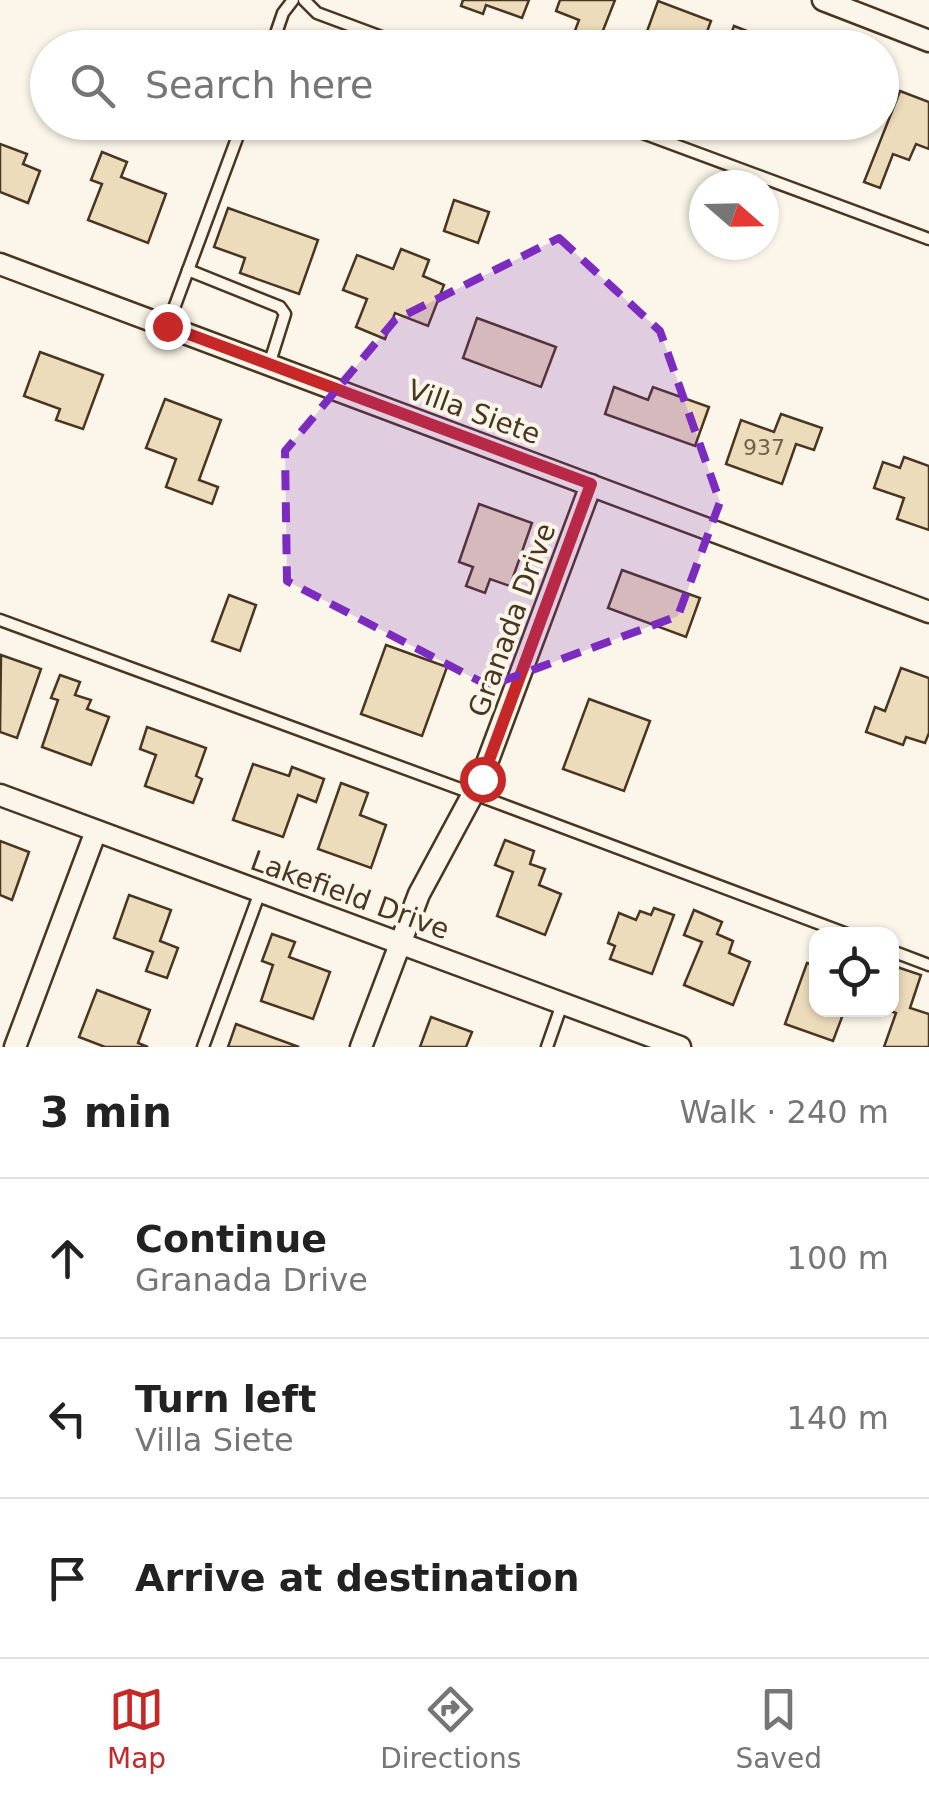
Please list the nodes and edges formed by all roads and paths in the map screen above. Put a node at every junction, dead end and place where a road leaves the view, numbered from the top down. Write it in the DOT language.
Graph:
graph roads {
  1 [pos="293,0"];
  2 [pos="304,0"];
  3 [pos="823,0"];
  4 [pos="277,30"];
  5 [pos="363,30"];
  6 [pos="927,33"];
  7 [pos="236,140"];
  8 [pos="662,140"];
  9 [pos="929,239"];
  10 [pos="0,264"];
  11 [pos="188,270"];
  12 [pos="167,326"];
  13 [pos="270,365"];
  14 [pos="591,484"];
  15 [pos="929,612"];
  16 [pos="0,620"];
  17 [pos="474,794"];
  18 [pos="0,795"];
  19 [pos="96,831"];
  20 [pos="260,892"];
  21 [pos="828,927"];
  22 [pos="400,943"];
  23 [pos="899,954"];
  24 [pos="929,966"];
  25 [pos="562,1004"];
  26 [pos="15,1047"];
  27 [pos="202,1047"];
  28 [pos="361,1047"];
  29 [pos="547,1047"];
  30 [pos="680,1047"];
  1 -- 4 [label="lane"];
  2 -- 5 [label="lane"];
  3 -- 6 [label="street"];
  7 -- 11 [label="lane"];
  8 -- 9 [label="lane"];
  10 -- 12 [label="street, Villa Siete"];
  11 -- 12 [label="lane"];
  11 -- 13 [label="lane"];
  12 -- 13 [label="street, Villa Siete"];
  13 -- 14 [label="street, Villa Siete"];
  14 -- 15 [label="street, Villa Siete"];
  14 -- 17 [label="street, Granada Drive"];
  16 -- 17 [label="lane"];
  17 -- 21 [label="lane"];
  17 -- 22 [label="street, Granada Drive"];
  18 -- 19 [label="street, Lakefield Drive"];
  19 -- 20 [label="street, Lakefield Drive"];
  19 -- 26 [label="street"];
  20 -- 22 [label="street, Lakefield Drive"];
  20 -- 27 [label="lane"];
  22 -- 25 [label="street, Lakefield Drive"];
  22 -- 28 [label="street, Granada Drive"];
  23 -- 24 [label="lane"];
  25 -- 29 [label="lane"];
  25 -- 30 [label="street, Lakefield Drive"];
}
